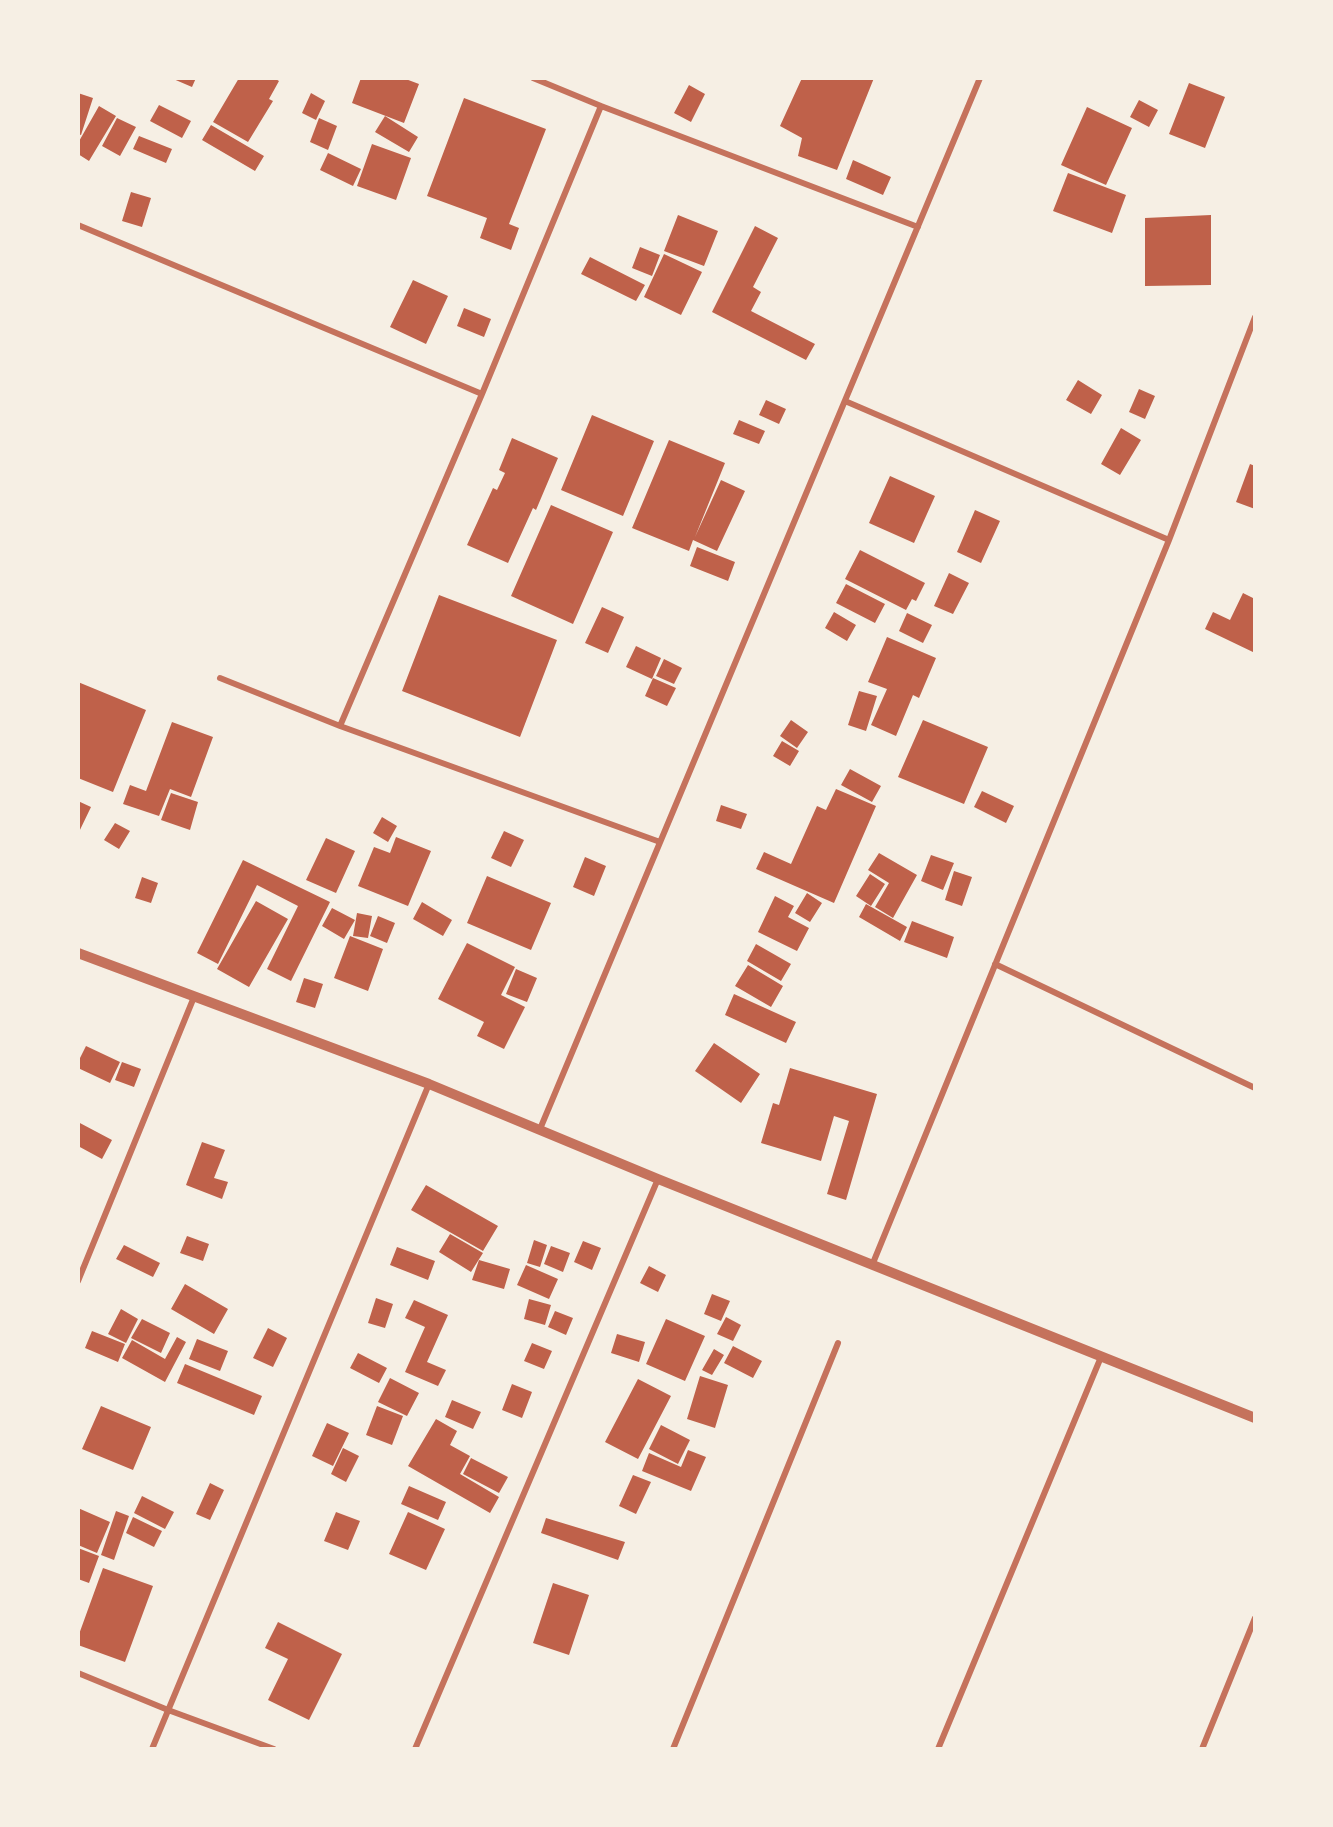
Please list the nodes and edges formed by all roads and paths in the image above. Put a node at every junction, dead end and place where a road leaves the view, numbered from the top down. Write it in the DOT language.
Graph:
graph roads {
  1 [pos="533,78"];
  2 [pos="980,78"];
  3 [pos="602,106"];
  4 [pos="78,225"];
  5 [pos="918,227"];
  6 [pos="1255,316"];
  7 [pos="482,394"];
  8 [pos="845,400"];
  9 [pos="1169,540"];
  10 [pos="220,678"];
  11 [pos="340,726"];
  12 [pos="660,842"];
  13 [pos="78,953"];
  14 [pos="995,964"];
  15 [pos="194,997"];
  16 [pos="429,1084"];
  17 [pos="1255,1088"];
  18 [pos="540,1129"];
  19 [pos="658,1179"];
  20 [pos="873,1263"];
  21 [pos="78,1281"];
  22 [pos="838,1343"];
  23 [pos="1101,1357"];
  24 [pos="1255,1418"];
  25 [pos="1255,1618"];
  26 [pos="78,1673"];
  27 [pos="168,1710"];
  28 [pos="152,1749"];
  29 [pos="274,1749"];
  30 [pos="415,1749"];
  31 [pos="673,1749"];
  32 [pos="938,1749"];
  33 [pos="1202,1749"];
  1 -- 3 [label="street"];
  2 -- 5 [label="street"];
  3 -- 5 [label="street"];
  3 -- 7 [label="street"];
  4 -- 7 [label="street"];
  5 -- 8 [label="street"];
  6 -- 9 [label="street"];
  7 -- 11 [label="street"];
  8 -- 9 [label="street"];
  8 -- 12 [label="street"];
  9 -- 14 [label="street"];
  10 -- 11 [label="street"];
  11 -- 12 [label="street"];
  12 -- 18 [label="street"];
  13 -- 15 [label="street"];
  14 -- 17 [label="street"];
  14 -- 20 [label="street"];
  15 -- 16 [label="street"];
  15 -- 21 [label="street"];
  16 -- 18 [label="street"];
  16 -- 27 [label="street"];
  18 -- 19 [label="street"];
  19 -- 20 [label="street"];
  19 -- 30 [label="street"];
  20 -- 23 [label="street"];
  22 -- 31 [label="street"];
  23 -- 24 [label="street"];
  23 -- 32 [label="street"];
  25 -- 33 [label="street"];
  26 -- 27 [label="street"];
  27 -- 28 [label="street"];
  27 -- 29 [label="street"];
}
